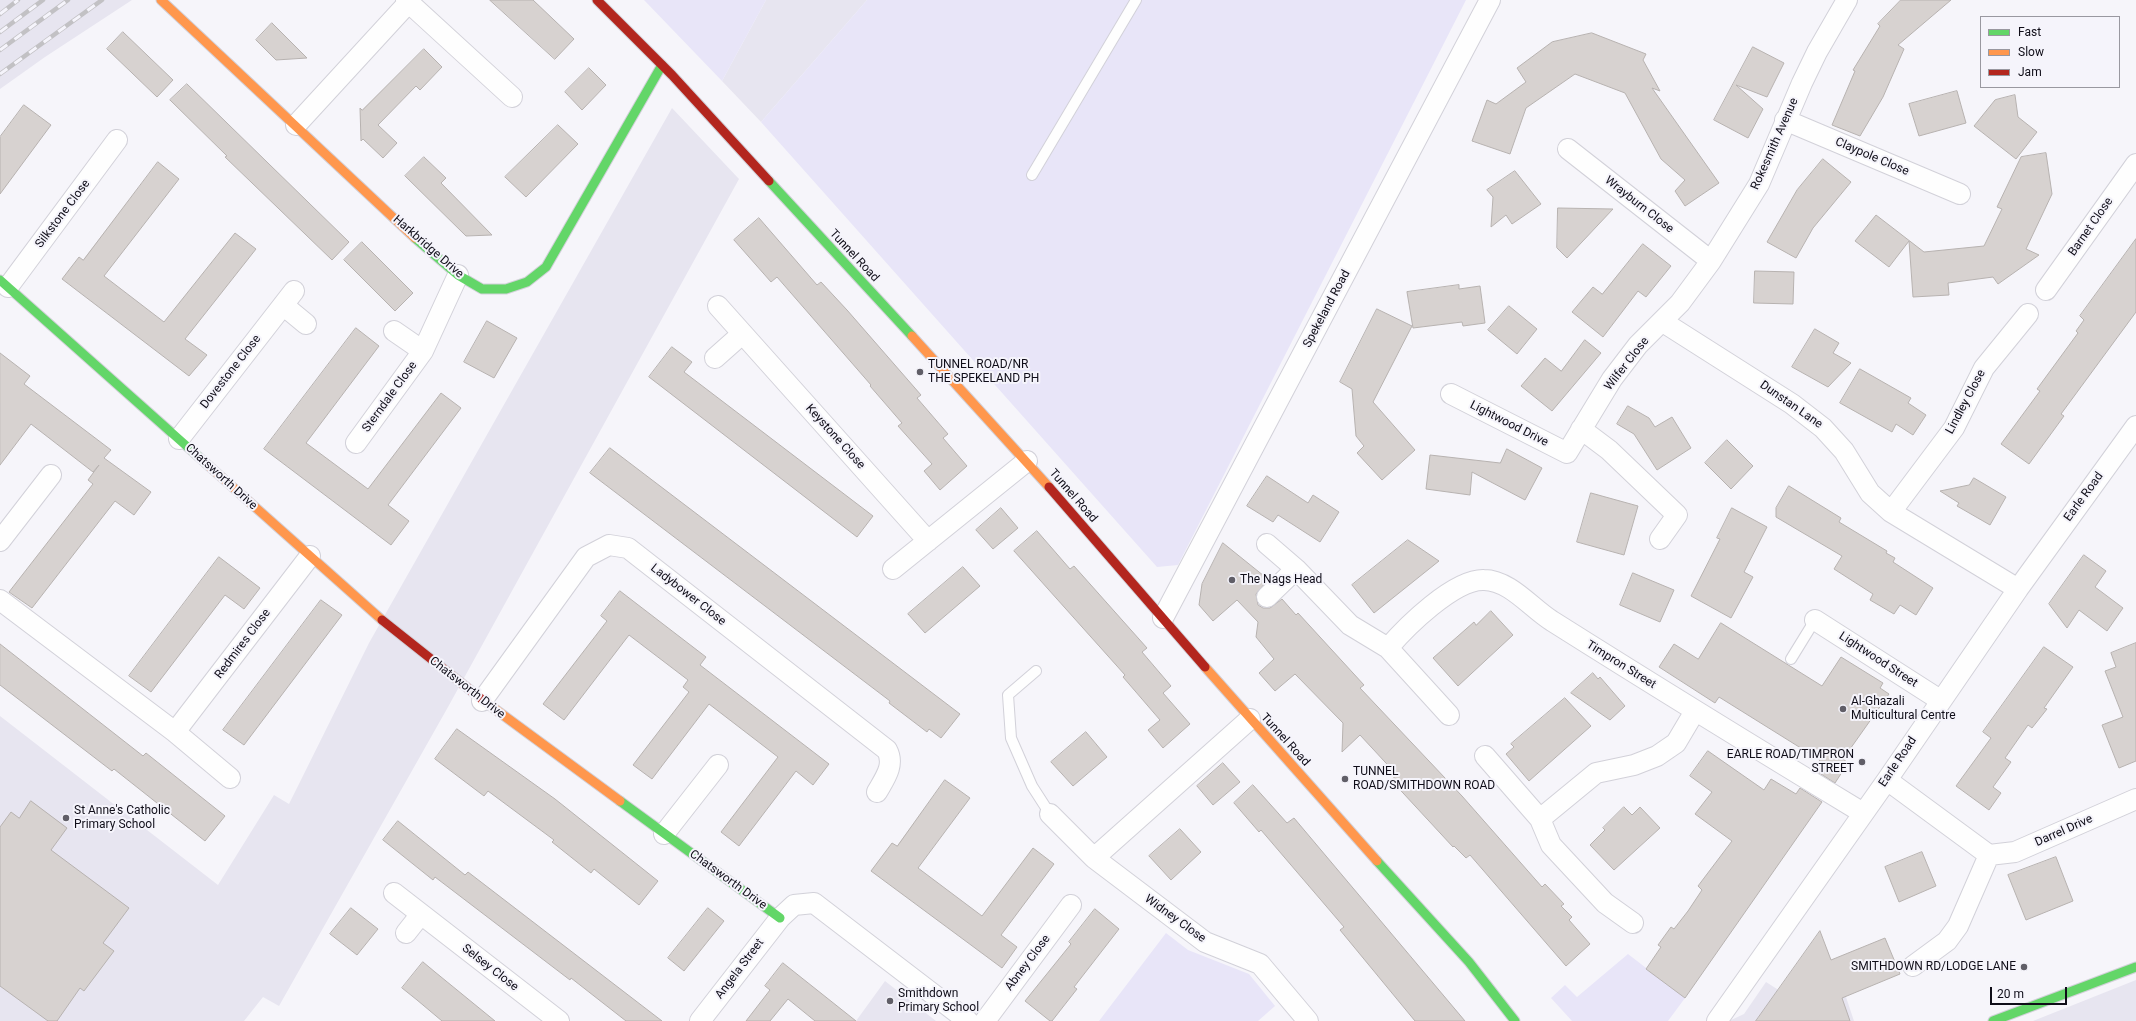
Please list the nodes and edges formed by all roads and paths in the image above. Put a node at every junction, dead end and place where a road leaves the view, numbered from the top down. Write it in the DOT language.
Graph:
graph roads {
  1 [pos="161,0"];
  2 [pos="597,0"];
  3 [pos="1136,0"];
  4 [pos="1490,0"];
  5 [pos="1847,0"];
  6 [pos="408,1"];
  7 [pos="662,65"];
  8 [pos="512,97"];
  9 [pos="1785,120"];
  10 [pos="296,125"];
  11 [pos="117,140"];
  12 [pos="1568,149"];
  13 [pos="2136,164"];
  14 [pos="1032,174"];
  15 [pos="1960,194"];
  16 [pos="1711,261"];
  17 [pos="458,275"];
  18 [pos="4,283"];
  19 [pos="2046,290"];
  20 [pos="1680,303"];
  21 [pos="718,306"];
  22 [pos="2028,314"];
  23 [pos="1663,322"];
  24 [pos="306,324"];
  25 [pos="394,331"];
  26 [pos="742,334"];
  27 [pos="423,351"];
  28 [pos="715,358"];
  29 [pos="1451,394"];
  30 [pos="2136,426"];
  31 [pos="1581,430"];
  32 [pos="179,439"];
  33 [pos="356,444"];
  34 [pos="1567,453"];
  35 [pos="1027,461"];
  36 [pos="51,475"];
  37 [pos="1891,512"];
  38 [pos="1660,539"];
  39 [pos="0,541"];
  40 [pos="928,541"];
  41 [pos="1267,544"];
  42 [pos="310,556"];
  43 [pos="893,569"];
  44 [pos="1296,569"];
  45 [pos="2018,589"];
  46 [pos="1267,597"];
  47 [pos="0,600"];
  48 [pos="1164,618"];
  49 [pos="1816,620"];
  50 [pos="1388,648"];
  51 [pos="1791,660"];
  52 [pos="1036,671"];
  53 [pos="1940,700"];
  54 [pos="482,701"];
  55 [pos="1695,711"];
  56 [pos="1449,715"];
  57 [pos="1250,719"];
  58 [pos="175,732"];
  59 [pos="1485,756"];
  60 [pos="718,765"];
  61 [pos="230,778"];
  62 [pos="1887,780"];
  63 [pos="877,792"];
  64 [pos="2136,799"];
  65 [pos="1863,813"];
  66 [pos="1050,814"];
  67 [pos="1540,819"];
  68 [pos="664,834"];
  69 [pos="1989,855"];
  70 [pos="1094,858"];
  71 [pos="394,894"];
  72 [pos="1071,906"];
  73 [pos="421,914"];
  74 [pos="780,918"];
  75 [pos="1633,924"];
  76 [pos="406,933"];
  77 [pos="1913,966"];
  78 [pos="2136,967"];
  79 [pos="2003,1020"];
  80 [pos="559,1021"];
  81 [pos="700,1021"];
  82 [pos="968,1021"];
  83 [pos="985,1021"];
  84 [pos="1308,1021"];
  85 [pos="1515,1021"];
  86 [pos="1717,1021"];
  1 -- 10 [label="main road, Harkbridge Drive"];
  2 -- 7 [label="main road, Tunnel Road"];
  3 -- 14 [label="lane"];
  4 -- 48 [label="street, Spekeland Road"];
  5 -- 9 [label="street, Rokesmith Avenue"];
  6 -- 8 [label="street"];
  6 -- 10 [label="street"];
  7 -- 17 [label="main road, Harkbridge Drive"];
  7 -- 35 [label="main road, Tunnel Road"];
  9 -- 15 [label="street, Claypole Close"];
  9 -- 16 [label="street, Rokesmith Avenue"];
  10 -- 17 [label="main road, Harkbridge Drive"];
  11 -- 18 [label="street, Silkstone Close"];
  12 -- 16 [label="street, Wrayburn Close"];
  13 -- 19 [label="street, Barnet Close"];
  16 -- 20 [label="street, Rokesmith Avenue"];
  17 -- 27 [label="street, Sterndale Close"];
  18 -- 32 [label="main road, Chatsworth Drive"];
  20 -- 23 [label="street, Wilfer Close"];
  21 -- 26 [label="street, Keystone Close"];
  22 -- 37 [label="street, Lindley Close"];
  23 -- 31 [label="street, Wilfer Close"];
  23 -- 37 [label="street, Dunstan Lane"];
  24 -- 32 [label="street, Dovestone Close"];
  25 -- 27 [label="street, Sterndale Close"];
  26 -- 28 [label="street"];
  26 -- 40 [label="street, Keystone Close"];
  27 -- 33 [label="street, Sterndale Close"];
  29 -- 34 [label="street, Lightwood Drive"];
  30 -- 45 [label="street, Earle Road"];
  31 -- 34 [label="street, Wilfer Close"];
  31 -- 38 [label="street"];
  32 -- 42 [label="main road, Chatsworth Drive"];
  35 -- 40 [label="street"];
  35 -- 48 [label="main road, Tunnel Road"];
  36 -- 39 [label="street"];
  37 -- 45 [label="street, Dunstan Lane"];
  40 -- 43 [label="street"];
  41 -- 44 [label="street"];
  42 -- 54 [label="main road, Chatsworth Drive"];
  42 -- 58 [label="street, Redmires Close"];
  44 -- 46 [label="street"];
  44 -- 50 [label="street"];
  45 -- 53 [label="street, Earle Road"];
  47 -- 58 [label="street"];
  48 -- 57 [label="main road, Tunnel Road"];
  49 -- 51 [label="lane"];
  49 -- 53 [label="street, Lightwood Street"];
  50 -- 55 [label="street, Timpron Street"];
  50 -- 56 [label="street"];
  52 -- 66 [label="lane"];
  53 -- 62 [label="street, Earle Road"];
  54 -- 63 [label="street, Ladybower Close"];
  54 -- 68 [label="main road, Chatsworth Drive"];
  55 -- 65 [label="street, Timpron Street"];
  55 -- 67 [label="street"];
  57 -- 70 [label="street"];
  57 -- 85 [label="main road, Tunnel Road"];
  58 -- 61 [label="street"];
  59 -- 67 [label="street"];
  60 -- 68 [label="street"];
  62 -- 65 [label="street, Earle Road"];
  62 -- 69 [label="street"];
  64 -- 69 [label="street, Darrel Drive"];
  65 -- 86 [label="street, Earle Road"];
  66 -- 70 [label="street, Widney Close"];
  67 -- 75 [label="street"];
  68 -- 74 [label="main road, Chatsworth Drive"];
  69 -- 77 [label="street"];
  70 -- 84 [label="street, Widney Close"];
  71 -- 73 [label="street, Selsey Close"];
  72 -- 83 [label="street, Abney Close"];
  73 -- 76 [label="street"];
  73 -- 80 [label="street, Selsey Close"];
  74 -- 81 [label="street, Angela Street"];
  74 -- 82 [label="street, Chatsworth Drive"];
  78 -- 79 [label="main road"];
}
